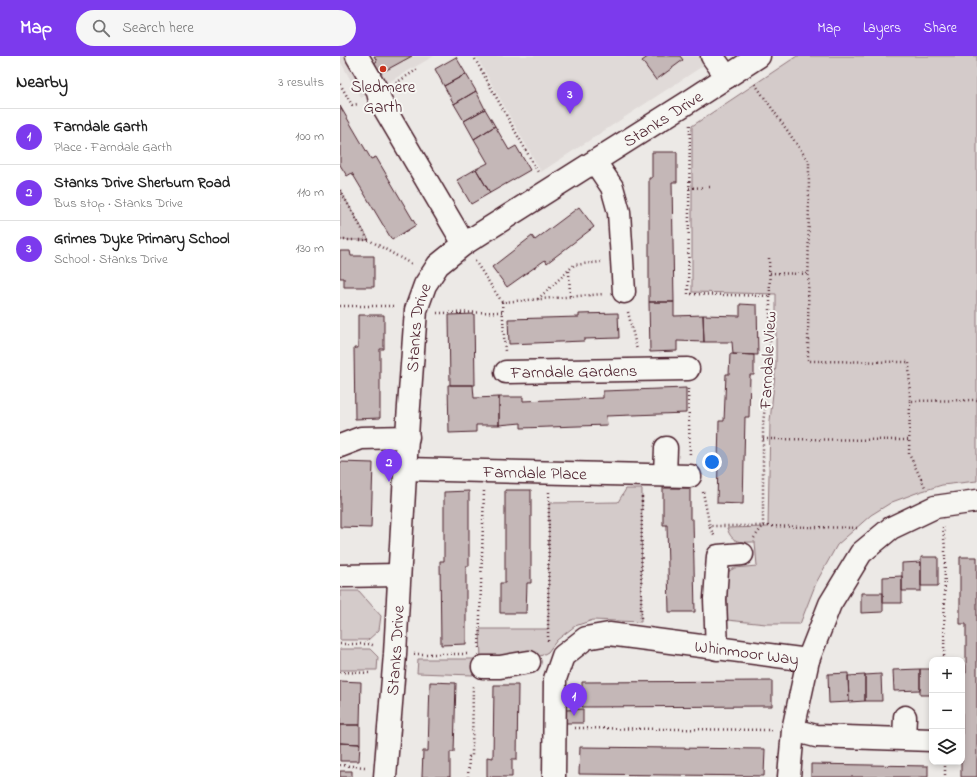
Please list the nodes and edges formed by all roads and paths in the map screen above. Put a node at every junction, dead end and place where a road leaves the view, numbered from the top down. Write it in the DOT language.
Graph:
graph roads {
  1 [pos="357,56"];
  2 [pos="712,56"];
  3 [pos="475,59"];
  4 [pos="743,67"];
  5 [pos="690,102"];
  6 [pos="595,162"];
  7 [pos="689,188"];
  8 [pos="711,188"];
  9 [pos="549,189"];
  10 [pos="340,190"];
  11 [pos="340,240"];
  12 [pos="369,240"];
  13 [pos="464,244"];
  14 [pos="769,258"];
  15 [pos="623,260"];
  16 [pos="569,270"];
  17 [pos="770,273"];
  18 [pos="808,274"];
  19 [pos="431,275"];
  20 [pos="624,292"];
  21 [pos="570,296"];
  22 [pos="770,296"];
  23 [pos="537,299"];
  24 [pos="502,302"];
  25 [pos="340,306"];
  26 [pos="417,306"];
  27 [pos="503,312"];
  28 [pos="688,369"];
  29 [pos="641,370"];
  30 [pos="506,372"];
  31 [pos="977,400"];
  32 [pos="910,401"];
  33 [pos="408,437"];
  34 [pos="763,439"];
  35 [pos="910,440"];
  36 [pos="340,446"];
  37 [pos="666,448"];
  38 [pos="406,469"];
  39 [pos="484,471"];
  40 [pos="549,472"];
  41 [pos="642,475"];
  42 [pos="665,475"];
  43 [pos="690,476"];
  44 [pos="977,501"];
  45 [pos="938,507"];
  46 [pos="763,526"];
  47 [pos="891,528"];
  48 [pos="715,541"];
  49 [pos="742,554"];
  50 [pos="399,575"];
  51 [pos="340,576"];
  52 [pos="641,639"];
  53 [pos="717,649"];
  54 [pos="555,650"];
  55 [pos="944,657"];
  56 [pos="808,660"];
  57 [pos="529,662"];
  58 [pos="478,667"];
  59 [pos="340,672"];
  60 [pos="393,673"];
  61 [pos="905,717"];
  62 [pos="554,728"];
  63 [pos="793,730"];
  64 [pos="904,738"];
  65 [pos="929,740"];
  66 [pos="340,765"];
  67 [pos="945,765"];
  68 [pos="385,772"];
  69 [pos="468,777"];
  70 [pos="554,777"];
  71 [pos="789,777"];
  72 [pos="945,777"];
  1 -- 13 [label="street"];
  2 -- 4 [label="street"];
  3 -- 9 [label="path"];
  4 -- 5 [label="street, Stanks Drive"];
  4 -- 18 [label="path"];
  5 -- 6 [label="street, Stanks Drive"];
  5 -- 7 [label="path, Farndale View"];
  6 -- 9 [label="street, Stanks Drive"];
  6 -- 15 [label="street"];
  7 -- 8 [label="path"];
  7 -- 22 [label="path, Farndale View"];
  9 -- 13 [label="street, Stanks Drive"];
  10 -- 12 [label="path"];
  11 -- 12 [label="path"];
  12 -- 19 [label="path"];
  13 -- 19 [label="street, Stanks Drive"];
  13 -- 24 [label="path"];
  14 -- 17 [label="path"];
  15 -- 16 [label="path"];
  15 -- 20 [label="street"];
  16 -- 21 [label="path"];
  16 -- 23 [label="path"];
  17 -- 18 [label="path"];
  17 -- 22 [label="path"];
  18 -- 32 [label="path"];
  19 -- 26 [label="street, Stanks Drive"];
  20 -- 21 [label="path"];
  20 -- 29 [label="path"];
  21 -- 23 [label="path"];
  22 -- 34 [label="path, Farndale View"];
  23 -- 24 [label="path"];
  24 -- 27 [label="path, Farndale Gardens"];
  25 -- 26 [label="path"];
  26 -- 27 [label="path"];
  26 -- 33 [label="street, Stanks Drive"];
  27 -- 30 [label="path, Farndale Gardens"];
  28 -- 29 [label="street, Farndale Gardens"];
  28 -- 43 [label="path"];
  29 -- 30 [label="street, Farndale Gardens"];
  31 -- 32 [label="path"];
  32 -- 35 [label="path"];
  33 -- 36 [label="street"];
  33 -- 38 [label="street, Stanks Drive"];
  34 -- 35 [label="path"];
  34 -- 46 [label="path, Farndale View"];
  35 -- 45 [label="path"];
  37 -- 42 [label="street"];
  38 -- 39 [label="street, Farndale Place"];
  38 -- 50 [label="street, Stanks Drive"];
  39 -- 40 [label="street, Farndale Place"];
  39 -- 58 [label="path"];
  40 -- 41 [label="street, Farndale Place"];
  40 -- 54 [label="path"];
  41 -- 42 [label="street, Farndale Place"];
  41 -- 52 [label="path"];
  42 -- 43 [label="street, Farndale Place"];
  43 -- 48 [label="path"];
  44 -- 45 [label="street, Whinmoor Way"];
  45 -- 47 [label="street, Whinmoor Way"];
  45 -- 55 [label="path"];
  46 -- 47 [label="path"];
  46 -- 48 [label="path"];
  46 -- 49 [label="path"];
  47 -- 56 [label="street, Whinmoor Way"];
  48 -- 49 [label="street"];
  48 -- 53 [label="street"];
  50 -- 51 [label="street"];
  50 -- 60 [label="street, Stanks Drive"];
  52 -- 53 [label="street, Whinmoor Way"];
  52 -- 54 [label="street, Whinmoor Way"];
  53 -- 56 [label="street, Whinmoor Way"];
  54 -- 62 [label="street"];
  56 -- 63 [label="street"];
  57 -- 58 [label="street"];
  58 -- 69 [label="path"];
  59 -- 60 [label="path"];
  60 -- 68 [label="street, Stanks Drive"];
  61 -- 64 [label="street"];
  62 -- 63 [label="path"];
  62 -- 70 [label="street"];
  63 -- 64 [label="street"];
  63 -- 71 [label="street"];
  64 -- 65 [label="street"];
  66 -- 68 [label="path"];
  67 -- 72 [label="path"];
}
